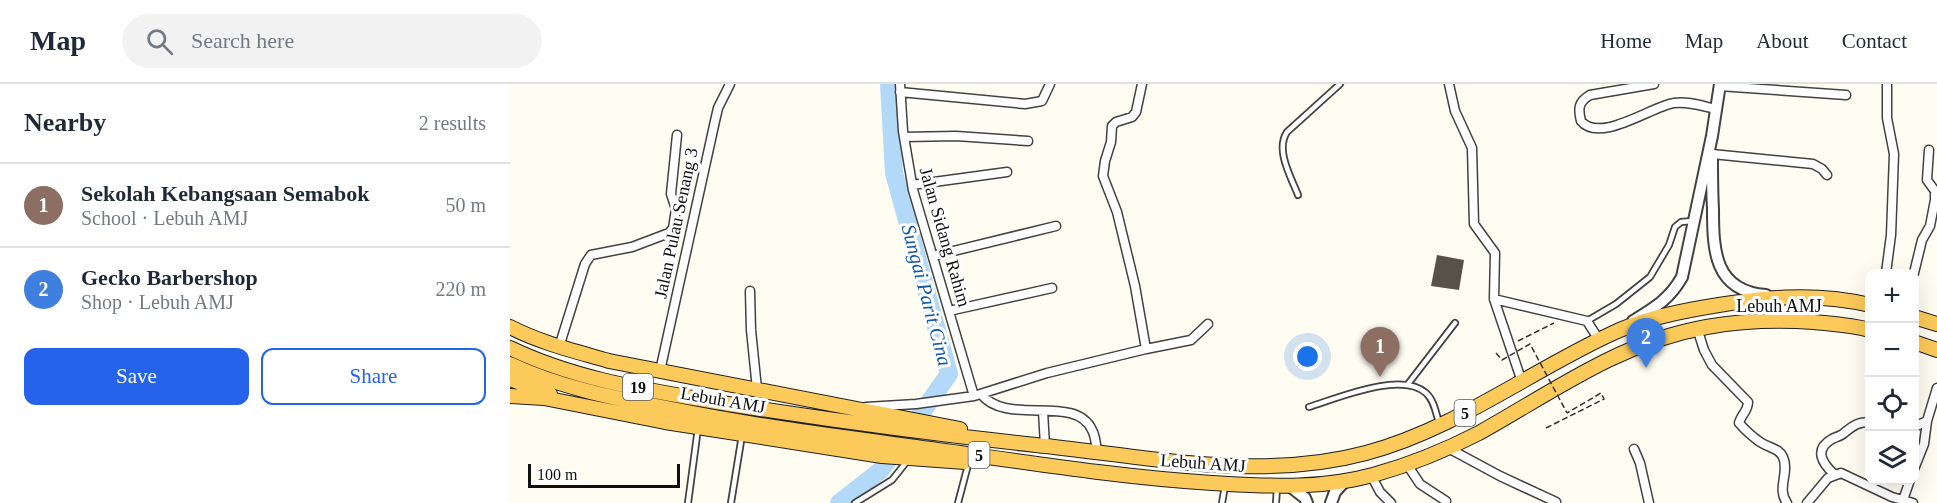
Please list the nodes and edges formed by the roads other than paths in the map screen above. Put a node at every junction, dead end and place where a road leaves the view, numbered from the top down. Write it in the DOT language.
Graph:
graph roads {
  1 [pos="730,84"];
  2 [pos="1050,84"];
  3 [pos="1142,84"];
  4 [pos="1340,84"];
  5 [pos="1449,84"];
  6 [pos="1654,84"];
  7 [pos="1887,84"];
  8 [pos="1720,85"];
  9 [pos="900,88"];
  10 [pos="1846,95"];
  11 [pos="1716,109"];
  12 [pos="677,135"];
  13 [pos="1712,136"];
  14 [pos="904,137"];
  15 [pos="1028,141"];
  16 [pos="1929,150"];
  17 [pos="1712,154"];
  18 [pos="1007,172"];
  19 [pos="1827,175"];
  20 [pos="912,185"];
  21 [pos="1298,195"];
  22 [pos="1694,221"];
  23 [pos="1056,226"];
  24 [pos="933,256"];
  25 [pos="1887,269"];
  26 [pos="1915,269"];
  27 [pos="1052,288"];
  28 [pos="750,291"];
  29 [pos="1786,296"];
  30 [pos="1494,299"];
  31 [pos="1865,304"];
  32 [pos="949,311"];
  33 [pos="1919,319"];
  34 [pos="1587,321"];
  35 [pos="1455,323"];
  36 [pos="1208,324"];
  37 [pos="1937,324"];
  38 [pos="510,328"];
  39 [pos="1697,328"];
  40 [pos="1865,329"];
  41 [pos="1617,331"];
  42 [pos="1599,340"];
  43 [pos="1919,344"];
  44 [pos="559,347"];
  45 [pos="510,348"];
  46 [pos="1146,349"];
  47 [pos="1937,350"];
  48 [pos="510,364"];
  49 [pos="660,371"];
  50 [pos="510,379"];
  51 [pos="1522,382"];
  52 [pos="1408,384"];
  53 [pos="1937,388"];
  54 [pos="757,389"];
  55 [pos="978,395"];
  56 [pos="510,396"];
  57 [pos="1309,406"];
  58 [pos="853,407"];
  59 [pos="598,408"];
  60 [pos="1043,411"];
  61 [pos="1927,421"];
  62 [pos="1865,423"];
  63 [pos="904,424"];
  64 [pos="1440,425"];
  65 [pos="1919,425"];
  66 [pos="698,428"];
  67 [pos="742,435"];
  68 [pos="1045,446"];
  69 [pos="1448,447"];
  70 [pos="885,449"];
  71 [pos="1634,449"];
  72 [pos="905,453"];
  73 [pos="1097,453"];
  74 [pos="1919,456"];
  75 [pos="969,462"];
  76 [pos="1406,463"];
  77 [pos="1048,465"];
  78 [pos="1834,474"];
  79 [pos="1371,475"];
  80 [pos="1344,482"];
  81 [pos="1225,483"];
  82 [pos="1908,485"];
  83 [pos="1284,487"];
  84 [pos="1903,500"];
  85 [pos="1446,501"];
  86 [pos="1556,502"];
  87 [pos="688,503"];
  88 [pos="731,503"];
  89 [pos="855,503"];
  90 [pos="958,503"];
  91 [pos="1222,503"];
  92 [pos="1276,503"];
  93 [pos="1307,503"];
  94 [pos="1331,503"];
  95 [pos="1391,503"];
  96 [pos="1649,503"];
  97 [pos="1787,503"];
  98 [pos="1807,503"];
  99 [pos="1913,503"];
  1 -- 49 [label="street, Jalan Pulau Senang 3"];
  2 -- 9 [label="street"];
  3 -- 46 [label="street"];
  4 -- 21 [label="lane"];
  5 -- 30 [label="street"];
  6 -- 11 [label="street"];
  7 -- 25 [label="street"];
  8 -- 10 [label="street"];
  8 -- 11 [label="street"];
  9 -- 14 [label="street, Jalan Sidang Rahim"];
  11 -- 13 [label="street"];
  12 -- 44 [label="street"];
  13 -- 17 [label="street"];
  13 -- 22 [label="street"];
  14 -- 15 [label="street"];
  14 -- 20 [label="street, Jalan Sidang Rahim"];
  16 -- 26 [label="street"];
  17 -- 19 [label="street"];
  17 -- 29 [label="street"];
  18 -- 20 [label="street"];
  20 -- 24 [label="street, Jalan Sidang Rahim"];
  22 -- 34 [label="lane"];
  22 -- 41 [label="street"];
  23 -- 24 [label="street"];
  24 -- 32 [label="street, Jalan Sidang Rahim"];
  27 -- 32 [label="street"];
  28 -- 54 [label="street"];
  29 -- 31 [label="highway, Lebuh AMJ / 5"];
  29 -- 41 [label="highway, Lebuh AMJ / 5"];
  30 -- 34 [label="street"];
  30 -- 51 [label="street"];
  32 -- 55 [label="street, Jalan Sidang Rahim"];
  33 -- 37 [label="highway"];
  34 -- 42 [label="street"];
  35 -- 52 [label="lane"];
  36 -- 46 [label="street"];
  38 -- 44 [label="highway"];
  39 -- 40 [label="highway, Lebuh AMJ / 5"];
  39 -- 69 [label="highway, Lebuh AMJ / 5"];
  39 -- 97 [label="street"];
  41 -- 42 [label="highway, Lebuh AMJ / 5"];
  42 -- 51 [label="highway, Lebuh AMJ / 5"];
  43 -- 47 [label="highway"];
  44 -- 49 [label="highway"];
  45 -- 63 [label="highway, Lebuh AMJ / 19"];
  46 -- 55 [label="street"];
  48 -- 70 [label="highway, Lebuh AMJ / 19"];
  49 -- 54 [label="highway"];
  50 -- 59 [label="highway"];
  51 -- 64 [label="highway, Lebuh AMJ / 5"];
  52 -- 57 [label="lane"];
  52 -- 64 [label="lane"];
  53 -- 61 [label="street"];
  54 -- 58 [label="highway"];
  55 -- 58 [label="street"];
  55 -- 60 [label="street"];
  56 -- 59 [label="highway"];
  58 -- 63 [label="highway"];
  59 -- 66 [label="highway"];
  60 -- 68 [label="street"];
  60 -- 73 [label="street"];
  61 -- 65 [label="street"];
  61 -- 74 [label="street"];
  62 -- 78 [label="street"];
  63 -- 68 [label="highway, Lebuh AMJ"];
  64 -- 73 [label="highway, Lebuh AMJ / 5"];
  66 -- 67 [label="highway"];
  66 -- 87 [label="lane"];
  67 -- 70 [label="highway"];
  67 -- 88 [label="lane"];
  68 -- 73 [label="highway, Lebuh AMJ / 5"];
  69 -- 76 [label="highway, Lebuh AMJ / 5"];
  69 -- 86 [label="street"];
  70 -- 72 [label="highway, Lebuh AMJ / 19"];
  71 -- 96 [label="street"];
  72 -- 75 [label="highway"];
  72 -- 77 [label="highway, Lebuh AMJ / 5"];
  72 -- 89 [label="lane"];
  75 -- 77 [label="highway"];
  75 -- 90 [label="lane"];
  76 -- 79 [label="highway, Lebuh AMJ / 5"];
  76 -- 85 [label="street"];
  77 -- 81 [label="highway, Lebuh AMJ / 5"];
  78 -- 84 [label="street"];
  78 -- 98 [label="street"];
  79 -- 80 [label="highway, Lebuh AMJ / 5"];
  79 -- 95 [label="street"];
  80 -- 83 [label="highway, Lebuh AMJ / 5"];
  80 -- 94 [label="street"];
  81 -- 83 [label="highway, Lebuh AMJ / 5"];
  81 -- 91 [label="lane"];
  82 -- 84 [label="street"];
  83 -- 92 [label="lane"];
  83 -- 93 [label="street"];
  84 -- 99 [label="street"];
}
